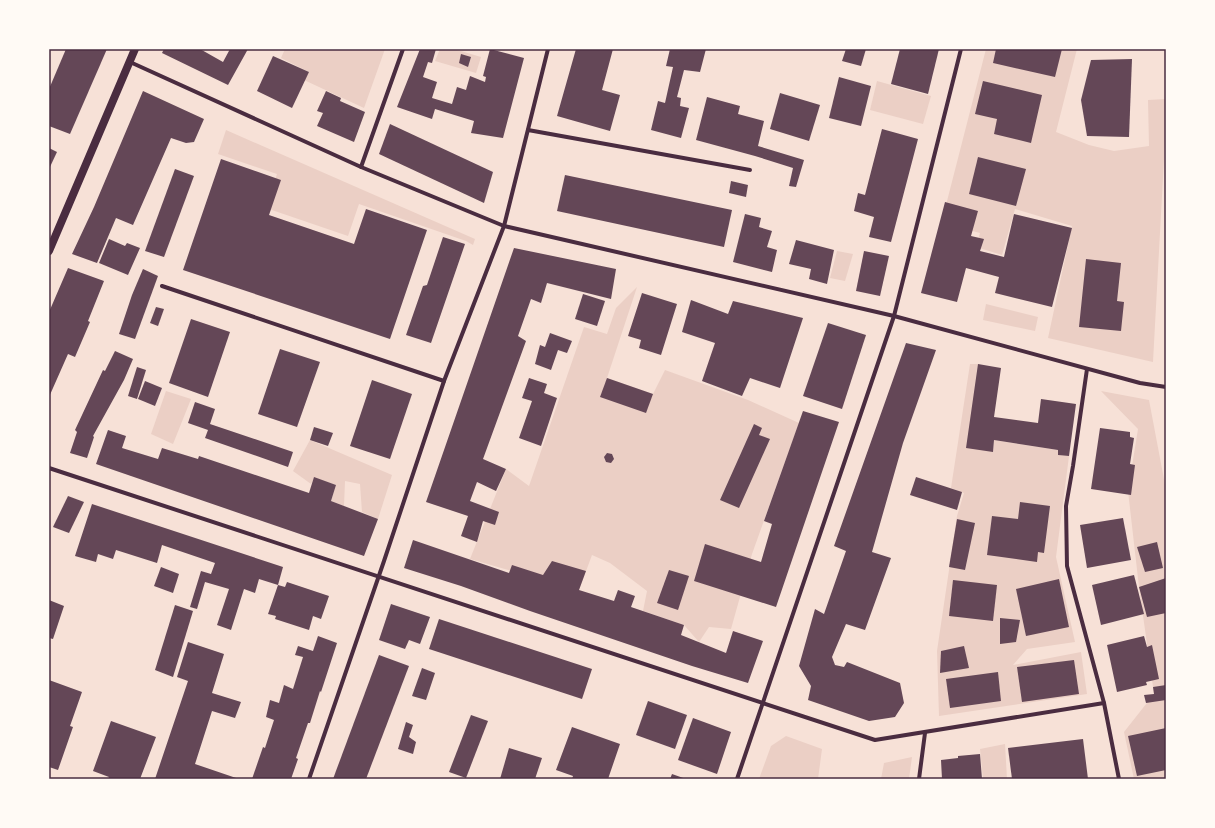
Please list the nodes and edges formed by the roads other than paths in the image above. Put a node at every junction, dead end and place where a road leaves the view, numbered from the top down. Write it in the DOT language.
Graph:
graph roads {
  1 [pos="135,49"];
  2 [pos="403,49"];
  3 [pos="548,49"];
  4 [pos="961,49"];
  5 [pos="130,62"];
  6 [pos="528,130"];
  7 [pos="360,167"];
  8 [pos="750,170"];
  9 [pos="504,226"];
  10 [pos="49,251"];
  11 [pos="162,286"];
  12 [pos="894,316"];
  13 [pos="1088,369"];
  14 [pos="444,381"];
  15 [pos="1166,387"];
  16 [pos="49,468"];
  17 [pos="379,577"];
  18 [pos="763,703"];
  19 [pos="1104,703"];
  20 [pos="925,733"];
  21 [pos="309,779"];
  22 [pos="737,779"];
  23 [pos="919,779"];
  24 [pos="1119,779"];
  1 -- 5 [label="main road"];
  2 -- 7 [label="street"];
  3 -- 6 [label="street"];
  4 -- 12 [label="street"];
  5 -- 7 [label="street"];
  5 -- 10 [label="main road"];
  6 -- 8 [label="street"];
  6 -- 9 [label="street"];
  7 -- 9 [label="street"];
  9 -- 12 [label="street"];
  9 -- 14 [label="street"];
  11 -- 14 [label="street"];
  12 -- 13 [label="street"];
  12 -- 18 [label="street"];
  13 -- 15 [label="street"];
  13 -- 19 [label="street"];
  14 -- 17 [label="street"];
  16 -- 17 [label="street"];
  17 -- 18 [label="street"];
  17 -- 21 [label="street"];
  18 -- 20 [label="street"];
  18 -- 22 [label="street"];
  19 -- 20 [label="street"];
  19 -- 24 [label="street"];
  20 -- 23 [label="street"];
}
